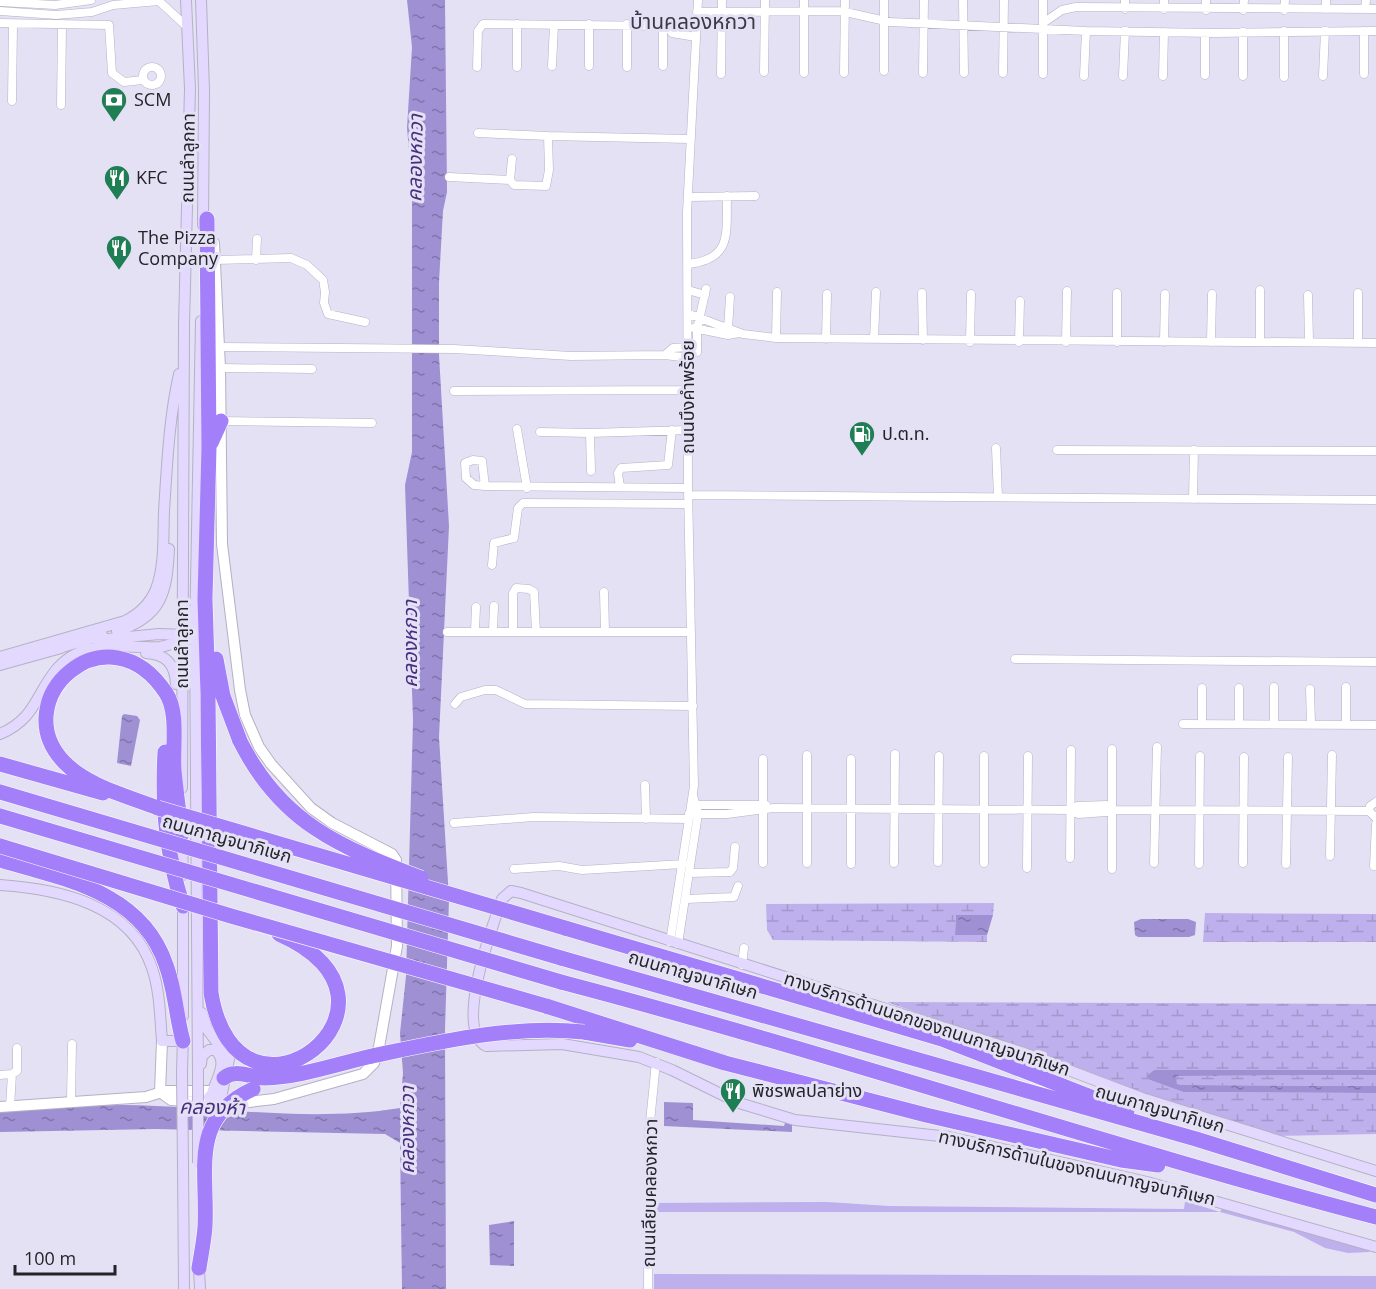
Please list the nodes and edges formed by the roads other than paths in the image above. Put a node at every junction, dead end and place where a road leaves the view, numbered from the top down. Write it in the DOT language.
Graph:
graph roads {
  1 [pos="92,0"];
  2 [pos="186,0"];
  3 [pos="201,0"];
  4 [pos="698,0"];
  5 [pos="722,0"];
  6 [pos="765,0"];
  7 [pos="804,0"];
  8 [pos="845,0"];
  9 [pos="884,0"];
  10 [pos="924,0"];
  11 [pos="963,0"];
  12 [pos="1004,0"];
  13 [pos="1043,0"];
  14 [pos="1125,0"];
  15 [pos="1164,0"];
  16 [pos="1206,0"];
  17 [pos="1244,0"];
  18 [pos="1285,0"];
  19 [pos="1326,0"];
  20 [pos="1365,0"];
  21 [pos="135,1"];
  22 [pos="160,1"];
  23 [pos="0,2"];
  24 [pos="100,4"];
  25 [pos="1084,4"];
  26 [pos="1125,9"];
  27 [pos="1164,9"];
  28 [pos="1326,9"];
  29 [pos="1365,9"];
  30 [pos="1376,9"];
  31 [pos="1206,10"];
  32 [pos="1243,10"];
  33 [pos="1284,10"];
  34 [pos="0,11"];
  35 [pos="697,12"];
  36 [pos="804,12"];
  37 [pos="845,12"];
  38 [pos="722,13"];
  39 [pos="765,13"];
  40 [pos="885,22"];
  41 [pos="0,23"];
  42 [pos="13,24"];
  43 [pos="62,24"];
  44 [pos="517,24"];
  45 [pos="589,24"];
  46 [pos="627,24"];
  47 [pos="924,24"];
  48 [pos="185,25"];
  49 [pos="554,25"];
  50 [pos="696,25"];
  51 [pos="665,26"];
  52 [pos="962,26"];
  53 [pos="1042,26"];
  54 [pos="1003,27"];
  55 [pos="1086,31"];
  56 [pos="1125,31"];
  57 [pos="1284,31"];
  58 [pos="1325,31"];
  59 [pos="1364,31"];
  60 [pos="1376,31"];
  61 [pos="1164,32"];
  62 [pos="1243,32"];
  63 [pos="1204,33"];
  64 [pos="696,37"];
  65 [pos="552,66"];
  66 [pos="589,66"];
  67 [pos="663,66"];
  68 [pos="477,67"];
  69 [pos="517,67"];
  70 [pos="627,67"];
  71 [pos="884,71"];
  72 [pos="764,72"];
  73 [pos="804,73"];
  74 [pos="844,73"];
  75 [pos="923,73"];
  76 [pos="964,73"];
  77 [pos="1003,73"];
  78 [pos="721,74"];
  79 [pos="1043,74"];
  80 [pos="1123,75"];
  81 [pos="1205,75"];
  82 [pos="1364,75"];
  83 [pos="1084,76"];
  84 [pos="1163,76"];
  85 [pos="1243,76"];
  86 [pos="1323,76"];
  87 [pos="1284,77"];
  88 [pos="143,80"];
  89 [pos="12,101"];
  90 [pos="61,105"];
  91 [pos="478,133"];
  92 [pos="549,136"];
  93 [pos="689,140"];
  94 [pos="512,159"];
  95 [pos="449,177"];
  96 [pos="510,180"];
  97 [pos="727,196"];
  98 [pos="755,196"];
  99 [pos="688,197"];
  100 [pos="203,202"];
  101 [pos="207,219"];
  102 [pos="256,239"];
  103 [pos="215,260"];
  104 [pos="256,260"];
  105 [pos="688,264"];
  106 [pos="688,290"];
  107 [pos="1260,290"];
  108 [pos="1067,291"];
  109 [pos="777,292"];
  110 [pos="876,292"];
  111 [pos="922,293"];
  112 [pos="1117,293"];
  113 [pos="1358,293"];
  114 [pos="827,294"];
  115 [pos="971,294"];
  116 [pos="1165,294"];
  117 [pos="1212,294"];
  118 [pos="1308,295"];
  119 [pos="730,297"];
  120 [pos="1020,301"];
  121 [pos="689,314"];
  122 [pos="699,319"];
  123 [pos="365,322"];
  124 [pos="693,327"];
  125 [pos="728,330"];
  126 [pos="776,338"];
  127 [pos="826,339"];
  128 [pos="874,339"];
  129 [pos="923,340"];
  130 [pos="970,342"];
  131 [pos="1019,342"];
  132 [pos="1066,342"];
  133 [pos="1117,342"];
  134 [pos="1164,342"];
  135 [pos="1211,342"];
  136 [pos="1260,342"];
  137 [pos="1309,342"];
  138 [pos="1358,343"];
  139 [pos="1376,343"];
  140 [pos="219,347"];
  141 [pos="689,347"];
  142 [pos="184,349"];
  143 [pos="698,352"];
  144 [pos="665,355"];
  145 [pos="689,358"];
  146 [pos="220,368"];
  147 [pos="312,369"];
  148 [pos="176,387"];
  149 [pos="689,390"];
  150 [pos="454,391"];
  151 [pos="221,421"];
  152 [pos="372,423"];
  153 [pos="517,429"];
  154 [pos="688,429"];
  155 [pos="672,430"];
  156 [pos="540,432"];
  157 [pos="590,433"];
  158 [pos="208,448"];
  159 [pos="996,448"];
  160 [pos="1057,450"];
  161 [pos="1194,450"];
  162 [pos="1376,452"];
  163 [pos="591,471"];
  164 [pos="484,486"];
  165 [pos="620,487"];
  166 [pos="527,488"];
  167 [pos="688,491"];
  168 [pos="998,497"];
  169 [pos="1193,499"];
  170 [pos="1376,500"];
  171 [pos="688,504"];
  172 [pos="207,543"];
  173 [pos="492,564"];
  174 [pos="182,566"];
  175 [pos="196,566"];
  176 [pos="604,592"];
  177 [pos="494,606"];
  178 [pos="476,607"];
  179 [pos="493,631"];
  180 [pos="447,632"];
  181 [pos="475,632"];
  182 [pos="513,632"];
  183 [pos="536,632"];
  184 [pos="605,632"];
  185 [pos="691,632"];
  186 [pos="145,635"];
  187 [pos="182,638"];
  188 [pos="195,638"];
  189 [pos="123,647"];
  190 [pos="146,647"];
  191 [pos="56,649"];
  192 [pos="0,657"];
  193 [pos="1015,659"];
  194 [pos="196,660"];
  195 [pos="1376,662"];
  196 [pos="0,665"];
  197 [pos="1274,687"];
  198 [pos="1346,687"];
  199 [pos="160,688"];
  200 [pos="1202,688"];
  201 [pos="1239,688"];
  202 [pos="1310,689"];
  203 [pos="455,705"];
  204 [pos="693,706"];
  205 [pos="1183,724"];
  206 [pos="1202,724"];
  207 [pos="1239,724"];
  208 [pos="1274,724"];
  209 [pos="1311,724"];
  210 [pos="1346,724"];
  211 [pos="1376,725"];
  212 [pos="0,734"];
  213 [pos="1157,747"];
  214 [pos="1112,749"];
  215 [pos="1071,750"];
  216 [pos="895,754"];
  217 [pos="807,755"];
  218 [pos="1332,755"];
  219 [pos="939,756"];
  220 [pos="984,756"];
  221 [pos="1028,756"];
  222 [pos="1200,756"];
  223 [pos="1244,757"];
  224 [pos="1288,757"];
  225 [pos="763,759"];
  226 [pos="850,759"];
  227 [pos="0,764"];
  228 [pos="182,771"];
  229 [pos="645,785"];
  230 [pos="0,792"];
  231 [pos="1376,802"];
  232 [pos="694,805"];
  233 [pos="726,805"];
  234 [pos="762,807"];
  235 [pos="158,808"];
  236 [pos="807,809"];
  237 [pos="851,809"];
  238 [pos="895,809"];
  239 [pos="938,810"];
  240 [pos="984,810"];
  241 [pos="1028,810"];
  242 [pos="1112,810"];
  243 [pos="1156,810"];
  244 [pos="1200,810"];
  245 [pos="1244,810"];
  246 [pos="1071,811"];
  247 [pos="1288,811"];
  248 [pos="1331,811"];
  249 [pos="1369,811"];
  250 [pos="698,814"];
  251 [pos="727,814"];
  252 [pos="0,816"];
  253 [pos="689,817"];
  254 [pos="1376,818"];
  255 [pos="646,819"];
  256 [pos="454,823"];
  257 [pos="1376,824"];
  258 [pos="182,834"];
  259 [pos="0,846"];
  260 [pos="735,847"];
  261 [pos="1330,856"];
  262 [pos="1070,858"];
  263 [pos="0,860"];
  264 [pos="938,862"];
  265 [pos="763,863"];
  266 [pos="807,863"];
  267 [pos="894,863"];
  268 [pos="984,863"];
  269 [pos="1154,863"];
  270 [pos="1243,863"];
  271 [pos="683,864"];
  272 [pos="851,864"];
  273 [pos="1199,864"];
  274 [pos="1286,864"];
  275 [pos="1374,866"];
  276 [pos="1027,868"];
  277 [pos="514,869"];
  278 [pos="1112,869"];
  279 [pos="690,873"];
  280 [pos="0,885"];
  281 [pos="738,886"];
  282 [pos="511,891"];
  283 [pos="686,899"];
  284 [pos="183,906"];
  285 [pos="503,908"];
  286 [pos="231,916"];
  287 [pos="209,932"];
  288 [pos="674,943"];
  289 [pos="744,948"];
  290 [pos="742,965"];
  291 [pos="197,989"];
  292 [pos="162,1041"];
  293 [pos="183,1041"];
  294 [pos="72,1044"];
  295 [pos="665,1046"];
  296 [pos="17,1048"];
  297 [pos="656,1062"];
  298 [pos="315,1070"];
  299 [pos="12,1074"];
  300 [pos="0,1075"];
  301 [pos="198,1076"];
  302 [pos="224,1078"];
  303 [pos="160,1092"];
  304 [pos="215,1095"];
  305 [pos="71,1101"];
  306 [pos="5,1107"];
  307 [pos="1196,1140"];
  308 [pos="1376,1171"];
  309 [pos="1211,1173"];
  310 [pos="1376,1195"];
  311 [pos="1376,1217"];
  312 [pos="1376,1247"];
  313 [pos="199,1268"];
  314 [pos="184,1289"];
  315 [pos="200,1289"];
  316 [pos="648,1289"];
  1 -- 23 [label="street"];
  2 -- 48 [label="main road, ถนนลำลูกกา"];
  3 -- 100 [label="main road, ถนนลำลูกกา"];
  4 -- 35 [label="street, ถนนบึงคำพร้อย"];
  5 -- 38 [label="street"];
  6 -- 39 [label="street"];
  7 -- 36 [label="street"];
  8 -- 37 [label="street"];
  9 -- 40 [label="street"];
  10 -- 47 [label="street"];
  11 -- 52 [label="street"];
  12 -- 54 [label="street"];
  13 -- 53 [label="street"];
  14 -- 26 [label="street"];
  15 -- 27 [label="street"];
  16 -- 31 [label="street"];
  17 -- 32 [label="street"];
  18 -- 33 [label="street"];
  19 -- 28 [label="street"];
  20 -- 29 [label="street"];
  21 -- 22 [label="street"];
  21 -- 24 [label="street"];
  22 -- 48 [label="street"];
  24 -- 34 [label="street"];
  25 -- 26 [label="street"];
  25 -- 53 [label="street"];
  26 -- 27 [label="street"];
  27 -- 31 [label="street"];
  28 -- 29 [label="street"];
  28 -- 33 [label="street"];
  29 -- 30 [label="street"];
  31 -- 32 [label="street"];
  32 -- 33 [label="street"];
  35 -- 38 [label="street"];
  35 -- 50 [label="street, ถนนบึงคำพร้อย"];
  36 -- 37 [label="street"];
  36 -- 39 [label="street"];
  36 -- 73 [label="street"];
  37 -- 40 [label="street"];
  37 -- 74 [label="street"];
  38 -- 39 [label="street"];
  38 -- 78 [label="street"];
  39 -- 72 [label="street"];
  40 -- 47 [label="street"];
  40 -- 71 [label="street"];
  41 -- 42 [label="street"];
  42 -- 43 [label="street"];
  42 -- 89 [label="street"];
  43 -- 88 [label="street"];
  43 -- 90 [label="street"];
  44 -- 49 [label="street"];
  44 -- 68 [label="street"];
  44 -- 69 [label="street"];
  45 -- 46 [label="street"];
  45 -- 49 [label="street"];
  45 -- 66 [label="street"];
  46 -- 51 [label="street"];
  46 -- 70 [label="street"];
  47 -- 52 [label="street"];
  47 -- 75 [label="street"];
  48 -- 142 [label="main road, ถนนลำลูกกา"];
  49 -- 65 [label="street"];
  50 -- 51 [label="street"];
  50 -- 64 [label="street, ถนนบึงคำพร้อย"];
  51 -- 64 [label="street"];
  51 -- 67 [label="street"];
  52 -- 54 [label="street"];
  52 -- 76 [label="street"];
  53 -- 54 [label="street"];
  53 -- 55 [label="street"];
  53 -- 79 [label="street"];
  54 -- 77 [label="street"];
  55 -- 56 [label="street"];
  55 -- 83 [label="street"];
  56 -- 61 [label="street"];
  56 -- 80 [label="street"];
  57 -- 58 [label="street"];
  57 -- 62 [label="street"];
  57 -- 87 [label="street"];
  58 -- 59 [label="street"];
  58 -- 86 [label="street"];
  59 -- 60 [label="street"];
  59 -- 82 [label="street"];
  61 -- 63 [label="street"];
  61 -- 84 [label="street"];
  62 -- 63 [label="street"];
  62 -- 85 [label="street"];
  63 -- 81 [label="street"];
  64 -- 93 [label="street, ถนนบึงคำพร้อย"];
  91 -- 92 [label="street"];
  92 -- 93 [label="street"];
  92 -- 96 [label="street"];
  93 -- 99 [label="street, ถนนบึงคำพร้อย"];
  94 -- 96 [label="street"];
  95 -- 96 [label="street"];
  97 -- 98 [label="street"];
  97 -- 99 [label="street"];
  97 -- 105 [label="street"];
  99 -- 105 [label="street, ถนนบึงคำพร้อย"];
  100 -- 101 [label="main road"];
  100 -- 175 [label="main road, ถนนลำลูกกา"];
  101 -- 103 [label="street"];
  101 -- 158 [label="highway"];
  102 -- 104 [label="street"];
  103 -- 104 [label="street"];
  103 -- 140 [label="street"];
  104 -- 123 [label="street"];
  105 -- 106 [label="street, ถนนบึงคำพร้อย"];
  106 -- 121 [label="street, ถนนบึงคำพร้อย"];
  106 -- 122 [label="street"];
  107 -- 136 [label="street"];
  108 -- 132 [label="street"];
  109 -- 126 [label="street"];
  110 -- 128 [label="street"];
  111 -- 129 [label="street"];
  112 -- 133 [label="street"];
  113 -- 138 [label="street"];
  114 -- 127 [label="street"];
  115 -- 130 [label="street"];
  116 -- 134 [label="street"];
  117 -- 135 [label="street"];
  118 -- 137 [label="street"];
  119 -- 125 [label="street"];
  120 -- 131 [label="street"];
  121 -- 122 [label="street"];
  121 -- 124 [label="street, ถนนบึงคำพร้อย"];
  122 -- 124 [label="street"];
  122 -- 125 [label="street"];
  124 -- 125 [label="street"];
  124 -- 141 [label="street, ถนนบึงคำพร้อย"];
  124 -- 143 [label="street"];
  125 -- 126 [label="street"];
  126 -- 127 [label="street"];
  127 -- 128 [label="street"];
  128 -- 129 [label="street"];
  129 -- 130 [label="street"];
  130 -- 131 [label="street"];
  131 -- 132 [label="street"];
  132 -- 133 [label="street"];
  133 -- 134 [label="street"];
  134 -- 135 [label="street"];
  135 -- 136 [label="street"];
  136 -- 137 [label="street"];
  137 -- 138 [label="street"];
  138 -- 139 [label="street"];
  140 -- 144 [label="street"];
  140 -- 146 [label="street"];
  141 -- 144 [label="street"];
  141 -- 145 [label="street, ถนนบึงคำพร้อย"];
  142 -- 148 [label="main road"];
  142 -- 174 [label="main road, ถนนลำลูกกา"];
  144 -- 145 [label="street"];
  145 -- 149 [label="street, ถนนบึงคำพร้อย"];
  146 -- 147 [label="street"];
  146 -- 151 [label="street"];
  148 -- 191 [label="main road"];
  148 -- 192 [label="main road"];
  149 -- 150 [label="street"];
  149 -- 154 [label="street, ถนนบึงคำพร้อย"];
  151 -- 152 [label="street"];
  151 -- 158 [label="highway"];
  151 -- 304 [label="street"];
  153 -- 166 [label="street"];
  154 -- 155 [label="street"];
  154 -- 167 [label="street, ถนนบึงคำพร้อย"];
  155 -- 157 [label="street"];
  155 -- 165 [label="street"];
  156 -- 157 [label="street"];
  157 -- 163 [label="street"];
  158 -- 172 [label="highway"];
  159 -- 168 [label="street"];
  160 -- 161 [label="street"];
  161 -- 162 [label="street"];
  161 -- 169 [label="street"];
  164 -- 166 [label="street"];
  165 -- 166 [label="street"];
  165 -- 167 [label="street"];
  167 -- 168 [label="street"];
  167 -- 171 [label="street, ถนนบึงคำพร้อย"];
  168 -- 169 [label="street"];
  169 -- 170 [label="street"];
  171 -- 173 [label="street"];
  171 -- 185 [label="street, ถนนบึงคำพร้อย"];
  172 -- 285 [label="highway, bridge"];
  172 -- 287 [label="highway"];
  174 -- 175 [label="main road"];
  174 -- 187 [label="main road, ถนนลำลูกกา"];
  175 -- 188 [label="main road, ถนนลำลูกกา"];
  176 -- 184 [label="street"];
  177 -- 179 [label="street"];
  178 -- 181 [label="street"];
  179 -- 181 [label="street"];
  179 -- 182 [label="street"];
  180 -- 181 [label="street"];
  182 -- 183 [label="street"];
  182 -- 183 [label="street"];
  183 -- 184 [label="street"];
  184 -- 185 [label="street"];
  185 -- 204 [label="street, ถนนบึงคำพร้อย"];
  186 -- 187 [label="main road"];
  186 -- 190 [label="main road"];
  186 -- 191 [label="main road"];
  187 -- 188 [label="main road"];
  187 -- 190 [label="main road"];
  187 -- 228 [label="main road, ถนนลำลูกกา"];
  188 -- 194 [label="main road, ถนนลำลูกกา"];
  189 -- 190 [label="main road"];
  189 -- 212 [label="main road"];
  189 -- 228 [label="main road"];
  191 -- 196 [label="main road"];
  193 -- 195 [label="street"];
  194 -- 287 [label="highway"];
  194 -- 291 [label="main road, ถนนลำลูกกา"];
  197 -- 208 [label="street"];
  198 -- 210 [label="street"];
  199 -- 235 [label="highway"];
  199 -- 258 [label="highway"];
  199 -- 284 [label="highway"];
  200 -- 206 [label="street"];
  201 -- 207 [label="street"];
  202 -- 209 [label="street"];
  203 -- 204 [label="street"];
  204 -- 232 [label="street, ถนนบึงคำพร้อย"];
  205 -- 206 [label="street"];
  206 -- 207 [label="street"];
  207 -- 208 [label="street"];
  208 -- 209 [label="street"];
  209 -- 210 [label="street"];
  210 -- 211 [label="street"];
  213 -- 243 [label="street"];
  214 -- 242 [label="street"];
  215 -- 246 [label="street"];
  216 -- 238 [label="street"];
  217 -- 236 [label="street"];
  218 -- 248 [label="street"];
  219 -- 239 [label="street"];
  220 -- 240 [label="street"];
  221 -- 241 [label="street"];
  222 -- 244 [label="street"];
  223 -- 245 [label="street"];
  224 -- 247 [label="street"];
  225 -- 234 [label="street"];
  226 -- 237 [label="street"];
  227 -- 235 [label="highway"];
  228 -- 258 [label="main road, ถนนลำลูกกา"];
  229 -- 255 [label="street"];
  230 -- 307 [label="highway, ถนนกาญจนาภิเษก, bridge"];
  231 -- 249 [label="street"];
  232 -- 233 [label="street"];
  232 -- 250 [label="street, ถนนบึงคำพร้อย"];
  232 -- 253 [label="street"];
  233 -- 234 [label="street"];
  233 -- 251 [label="street"];
  234 -- 236 [label="street"];
  234 -- 251 [label="street"];
  234 -- 265 [label="street"];
  235 -- 285 [label="highway, bridge"];
  236 -- 237 [label="street"];
  236 -- 266 [label="street"];
  237 -- 238 [label="street"];
  237 -- 272 [label="street"];
  238 -- 239 [label="street"];
  238 -- 267 [label="street"];
  239 -- 240 [label="street"];
  239 -- 264 [label="street"];
  240 -- 241 [label="street"];
  240 -- 268 [label="street"];
  241 -- 246 [label="street"];
  241 -- 276 [label="street"];
  242 -- 243 [label="street"];
  242 -- 246 [label="street"];
  242 -- 278 [label="street"];
  243 -- 244 [label="street"];
  243 -- 269 [label="street"];
  244 -- 245 [label="street"];
  244 -- 273 [label="street"];
  245 -- 247 [label="street"];
  245 -- 270 [label="street"];
  246 -- 262 [label="street"];
  247 -- 248 [label="street"];
  247 -- 274 [label="street"];
  248 -- 249 [label="street"];
  248 -- 261 [label="street"];
  249 -- 254 [label="street"];
  250 -- 251 [label="street"];
  250 -- 253 [label="street"];
  250 -- 279 [label="street, ถนนบึงคำพร้อย"];
  252 -- 309 [label="highway, bridge"];
  253 -- 255 [label="street"];
  253 -- 271 [label="street"];
  255 -- 256 [label="street"];
  257 -- 275 [label="street"];
  258 -- 284 [label="main road, ถนนลำลูกกา"];
  259 -- 286 [label="highway, bridge"];
  260 -- 279 [label="street"];
  263 -- 293 [label="highway"];
  271 -- 277 [label="street"];
  271 -- 288 [label="street"];
  279 -- 283 [label="street, ถนนบึงคำพร้อย"];
  280 -- 292 [label="main road"];
  281 -- 283 [label="street"];
  282 -- 288 [label="main road, ทางบริการด้านนอกของถนนกาญจนาภิเษก"];
  282 -- 297 [label="main road, ทางบริการด้านในของถนนกาญจนาภิเษก"];
  283 -- 288 [label="street, ถนนบึงคำพร้อย"];
  284 -- 293 [label="main road, ถนนลำลูกกา"];
  285 -- 307 [label="highway, bridge"];
  286 -- 287 [label="highway, bridge"];
  286 -- 295 [label="highway, bridge"];
  288 -- 290 [label="main road, ทางบริการด้านนอกของถนนกาญจนาภิเษก"];
  289 -- 290 [label="street"];
  290 -- 308 [label="main road, ทางบริการด้านนอกของถนนกาญจนาภิเษก"];
  291 -- 301 [label="main road, ถนนลำลูกกา"];
  291 -- 302 [label="main road"];
  292 -- 293 [label="main road"];
  292 -- 303 [label="street"];
  293 -- 314 [label="main road, ถนนลำลูกกา, bridge"];
  294 -- 305 [label="street"];
  295 -- 298 [label="highway, bridge"];
  295 -- 309 [label="highway"];
  296 -- 299 [label="street"];
  297 -- 312 [label="main road, ทางบริการด้านในของถนนกาญจนาภิเษก"];
  297 -- 316 [label="street, ถนนเลียบคลองหกวา"];
  298 -- 302 [label="highway"];
  298 -- 313 [label="highway, bridge"];
  299 -- 300 [label="street"];
  299 -- 306 [label="street"];
  301 -- 304 [label="main road"];
  301 -- 313 [label="main road, ถนนลำลูกกา, bridge"];
  302 -- 304 [label="main road"];
  303 -- 304 [label="street"];
  303 -- 305 [label="street"];
  305 -- 306 [label="street"];
  307 -- 310 [label="highway, ถนนกาญจนาภิเษก"];
  309 -- 311 [label="highway"];
  313 -- 315 [label="main road, ถนนลำลูกกา"];
}
